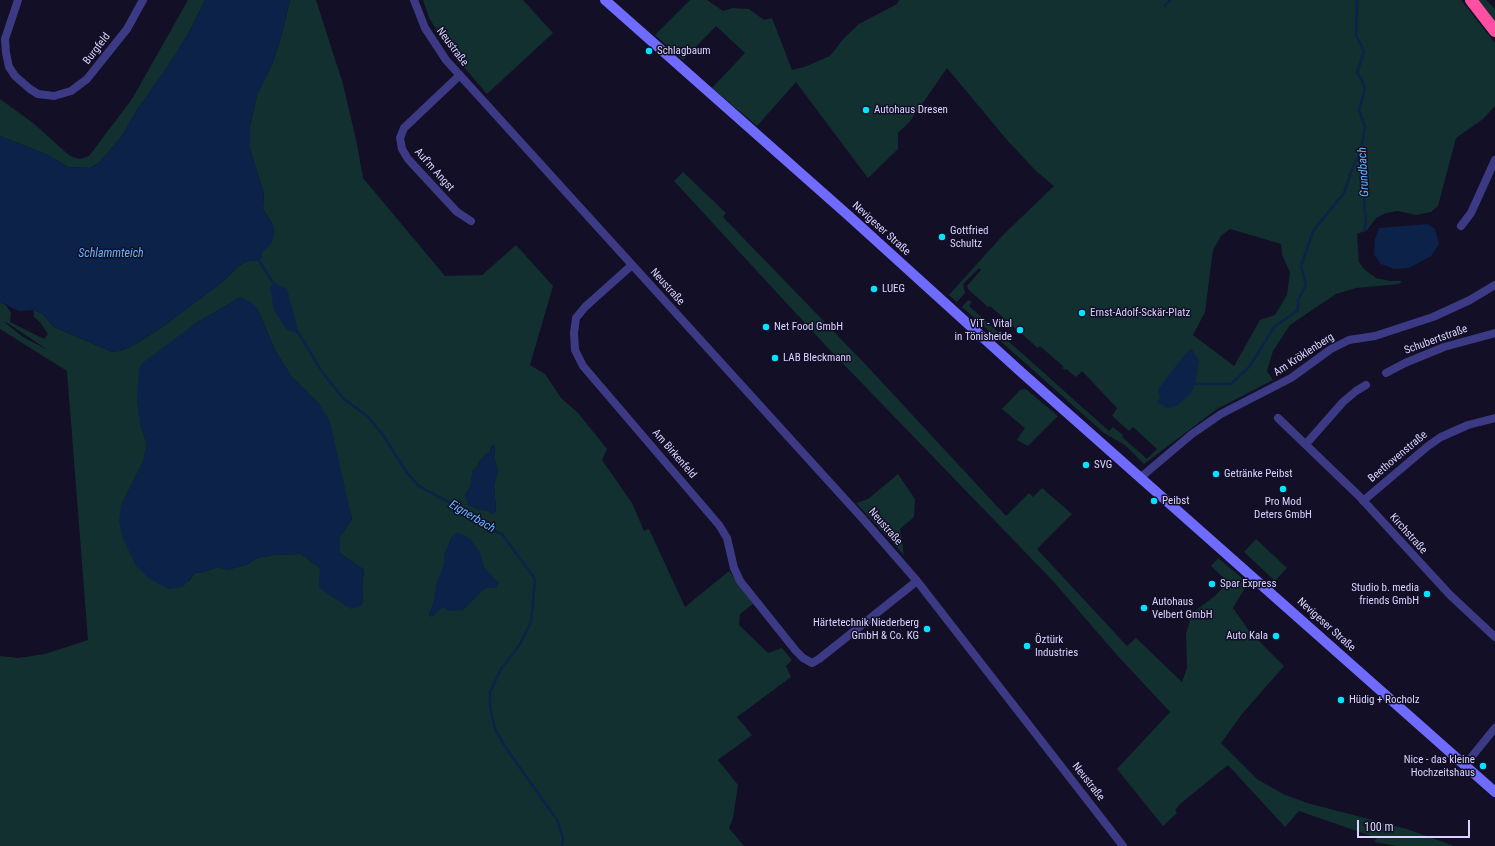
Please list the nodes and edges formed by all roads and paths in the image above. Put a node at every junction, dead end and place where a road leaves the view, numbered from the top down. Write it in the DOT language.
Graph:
graph roads {
  1 [pos="18,0"];
  2 [pos="143,0"];
  3 [pos="414,0"];
  4 [pos="605,0"];
  5 [pos="1471,0"];
  6 [pos="1495,31"];
  7 [pos="460,75"];
  8 [pos="1495,160"];
  9 [pos="471,221"];
  10 [pos="1461,226"];
  11 [pos="632,265"];
  12 [pos="1495,285"];
  13 [pos="1495,334"];
  14 [pos="1386,374"];
  15 [pos="1366,385"];
  16 [pos="1278,418"];
  17 [pos="1495,418"];
  18 [pos="1306,444"];
  19 [pos="1141,477"];
  20 [pos="1363,501"];
  21 [pos="917,581"];
  22 [pos="1495,637"];
  23 [pos="1495,728"];
  24 [pos="1465,765"];
  25 [pos="1495,792"];
  26 [pos="1123,846"];
  1 -- 2 [label="street, Burgfeld"];
  3 -- 7 [label="street, Neustraße"];
  4 -- 19 [label="main road, Nevigeser Straße"];
  5 -- 6 [label="highway"];
  7 -- 9 [label="street, Auf'm Angst"];
  7 -- 11 [label="street, Neustraße"];
  8 -- 10 [label="street"];
  11 -- 21 [label="street, Neustraße"];
  11 -- 21 [label="street, Am Birkenfeld"];
  12 -- 19 [label="street, Am Kröklenberg"];
  13 -- 14 [label="street, Schubertstraße"];
  15 -- 18 [label="street"];
  16 -- 18 [label="street, Kirchstraße"];
  17 -- 20 [label="street, Beethovenstraße"];
  18 -- 20 [label="street, Kirchstraße"];
  19 -- 24 [label="main road, Nevigeser Straße"];
  20 -- 22 [label="street, Kirchstraße"];
  21 -- 26 [label="street, Neustraße"];
  23 -- 24 [label="street"];
  24 -- 25 [label="main road, Nevigeser Straße"];
}
